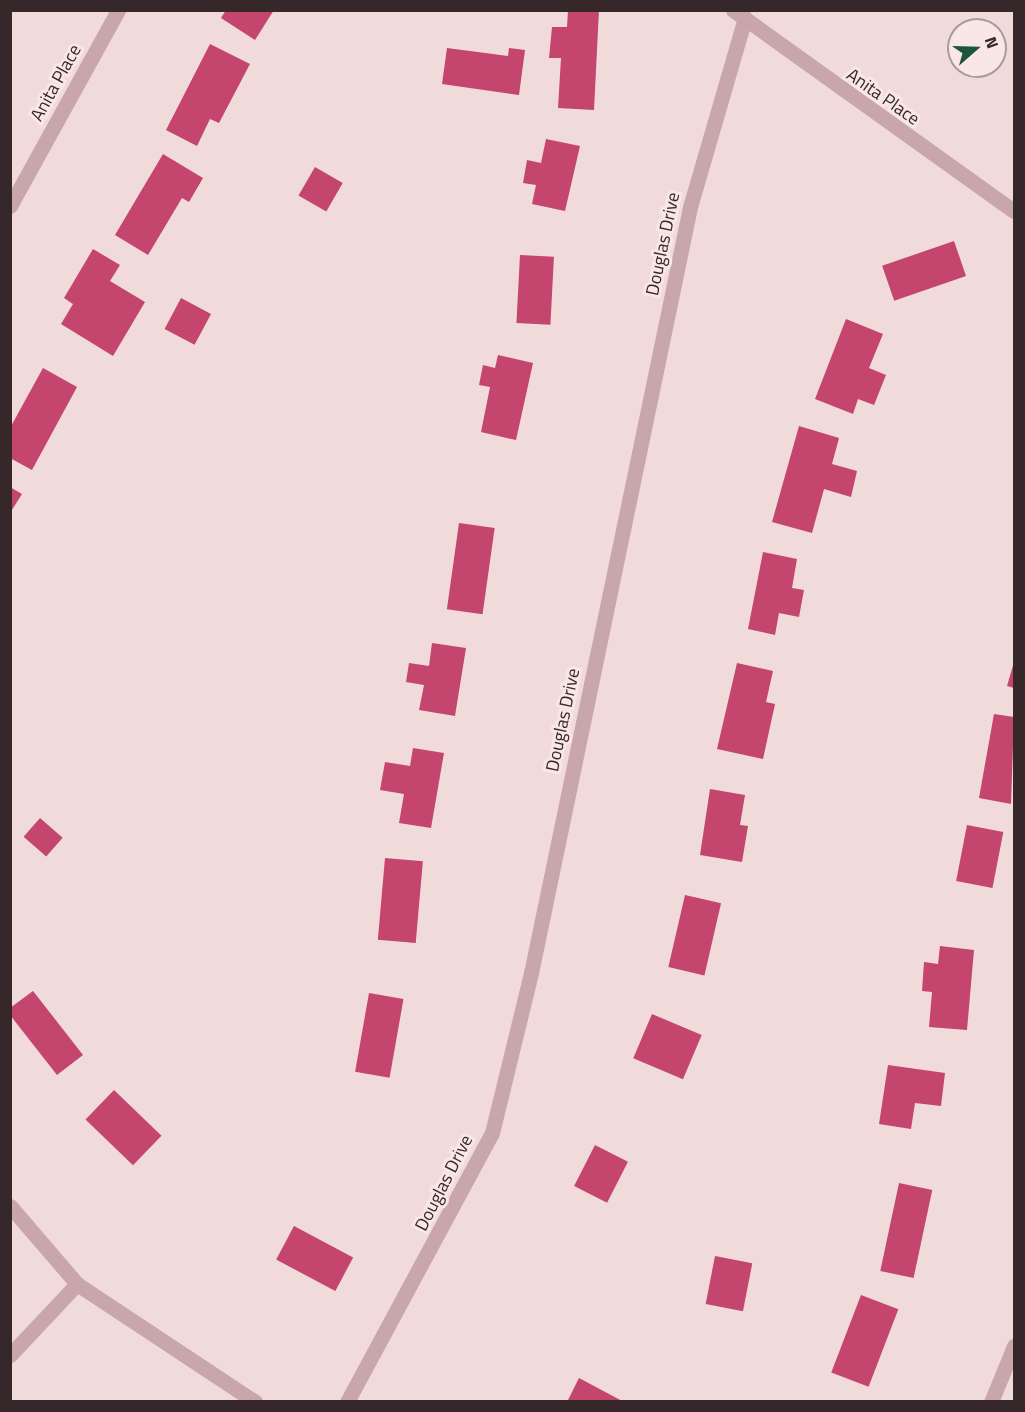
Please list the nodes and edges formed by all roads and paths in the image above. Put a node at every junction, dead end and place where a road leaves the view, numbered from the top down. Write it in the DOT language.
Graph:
graph roads {
  1 [pos="118,10"];
  2 [pos="739,14"];
  3 [pos="10,206"];
  4 [pos="1014,211"];
  5 [pos="10,1206"];
  6 [pos="76,1284"];
  7 [pos="1014,1346"];
  8 [pos="10,1355"];
  9 [pos="255,1401"];
  10 [pos="347,1401"];
  11 [pos="991,1401"];
  1 -- 3 [label="street, Anita Place"];
  2 -- 4 [label="street, Anita Place"];
  2 -- 10 [label="street, Douglas Drive"];
  5 -- 6 [label="street"];
  6 -- 8 [label="street"];
  6 -- 9 [label="street"];
  7 -- 11 [label="street"];
}
